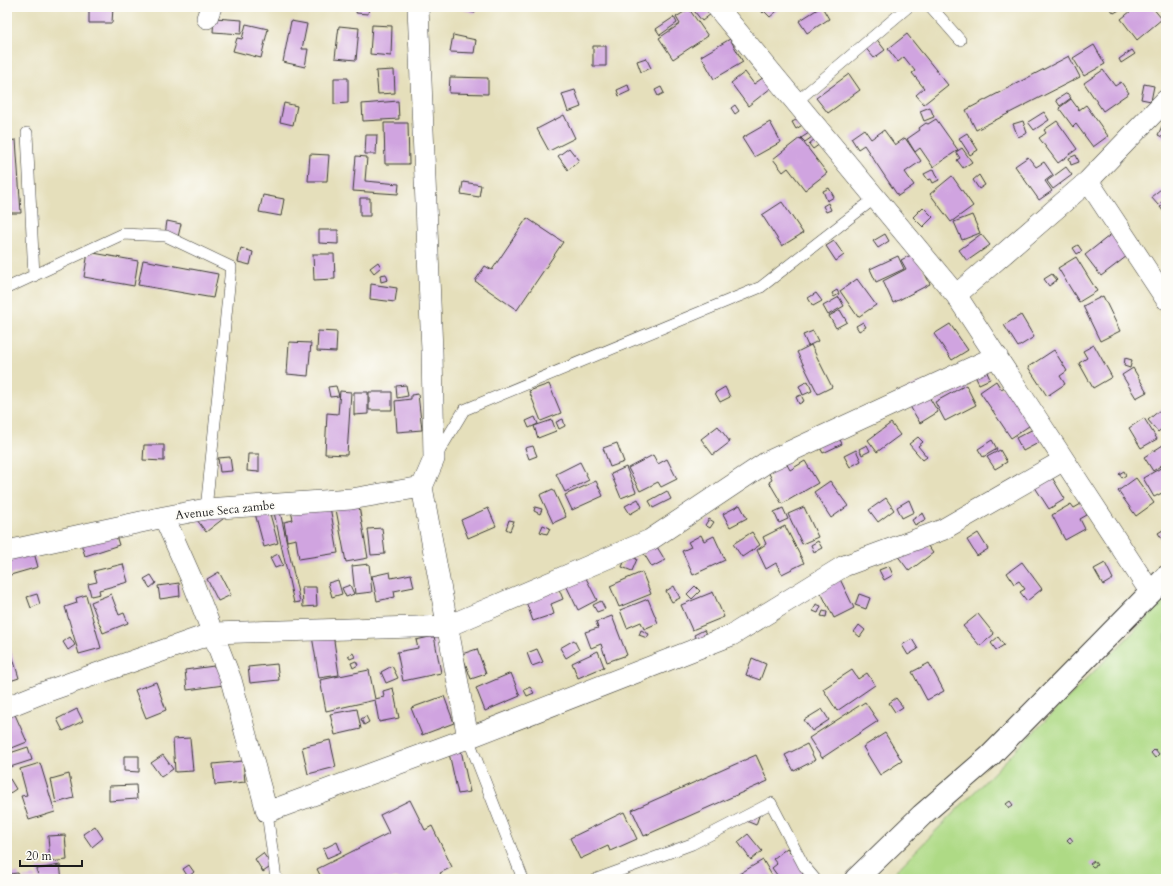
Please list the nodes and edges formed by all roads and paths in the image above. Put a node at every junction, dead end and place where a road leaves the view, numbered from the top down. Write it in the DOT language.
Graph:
graph roads {
  1 [pos="418,7"];
  2 [pos="717,7"];
  3 [pos="908,7"];
  4 [pos="931,7"];
  5 [pos="960,40"];
  6 [pos="1166,100"];
  7 [pos="796,102"];
  8 [pos="27,133"];
  9 [pos="1088,181"];
  10 [pos="876,198"];
  11 [pos="34,276"];
  12 [pos="7,288"];
  13 [pos="956,295"];
  14 [pos="1166,299"];
  15 [pos="996,356"];
  16 [pos="434,459"];
  17 [pos="1064,460"];
  18 [pos="422,487"];
  19 [pos="206,509"];
  20 [pos="164,517"];
  21 [pos="7,551"];
  22 [pos="1166,578"];
  23 [pos="1151,593"];
  24 [pos="448,626"];
  25 [pos="213,633"];
  26 [pos="7,707"];
  27 [pos="468,738"];
  28 [pos="268,812"];
  29 [pos="276,879"];
  30 [pos="523,879"];
  31 [pos="597,879"];
  32 [pos="815,879"];
  33 [pos="856,879"];
  1 -- 16 [label="street"];
  2 -- 7 [label="street"];
  3 -- 7 [label="lane"];
  4 -- 5 [label="lane"];
  6 -- 9 [label="street"];
  7 -- 10 [label="street"];
  8 -- 11 [label="lane"];
  9 -- 13 [label="street"];
  9 -- 14 [label="street"];
  10 -- 13 [label="street"];
  10 -- 16 [label="lane"];
  11 -- 12 [label="lane"];
  11 -- 19 [label="lane"];
  13 -- 15 [label="street"];
  15 -- 17 [label="street"];
  15 -- 24 [label="street"];
  16 -- 18 [label="street"];
  17 -- 23 [label="street"];
  17 -- 27 [label="street"];
  18 -- 19 [label="street, Avenue Seca zambe"];
  18 -- 24 [label="street"];
  19 -- 20 [label="street, Avenue Seca zambe"];
  20 -- 21 [label="street, Avenue Seca zambe"];
  20 -- 25 [label="street"];
  22 -- 23 [label="street"];
  23 -- 33 [label="street"];
  24 -- 25 [label="street"];
  24 -- 27 [label="street"];
  25 -- 26 [label="street"];
  25 -- 28 [label="street"];
  27 -- 28 [label="street"];
  27 -- 30 [label="lane"];
  28 -- 29 [label="lane"];
  31 -- 32 [label="lane"];
}
